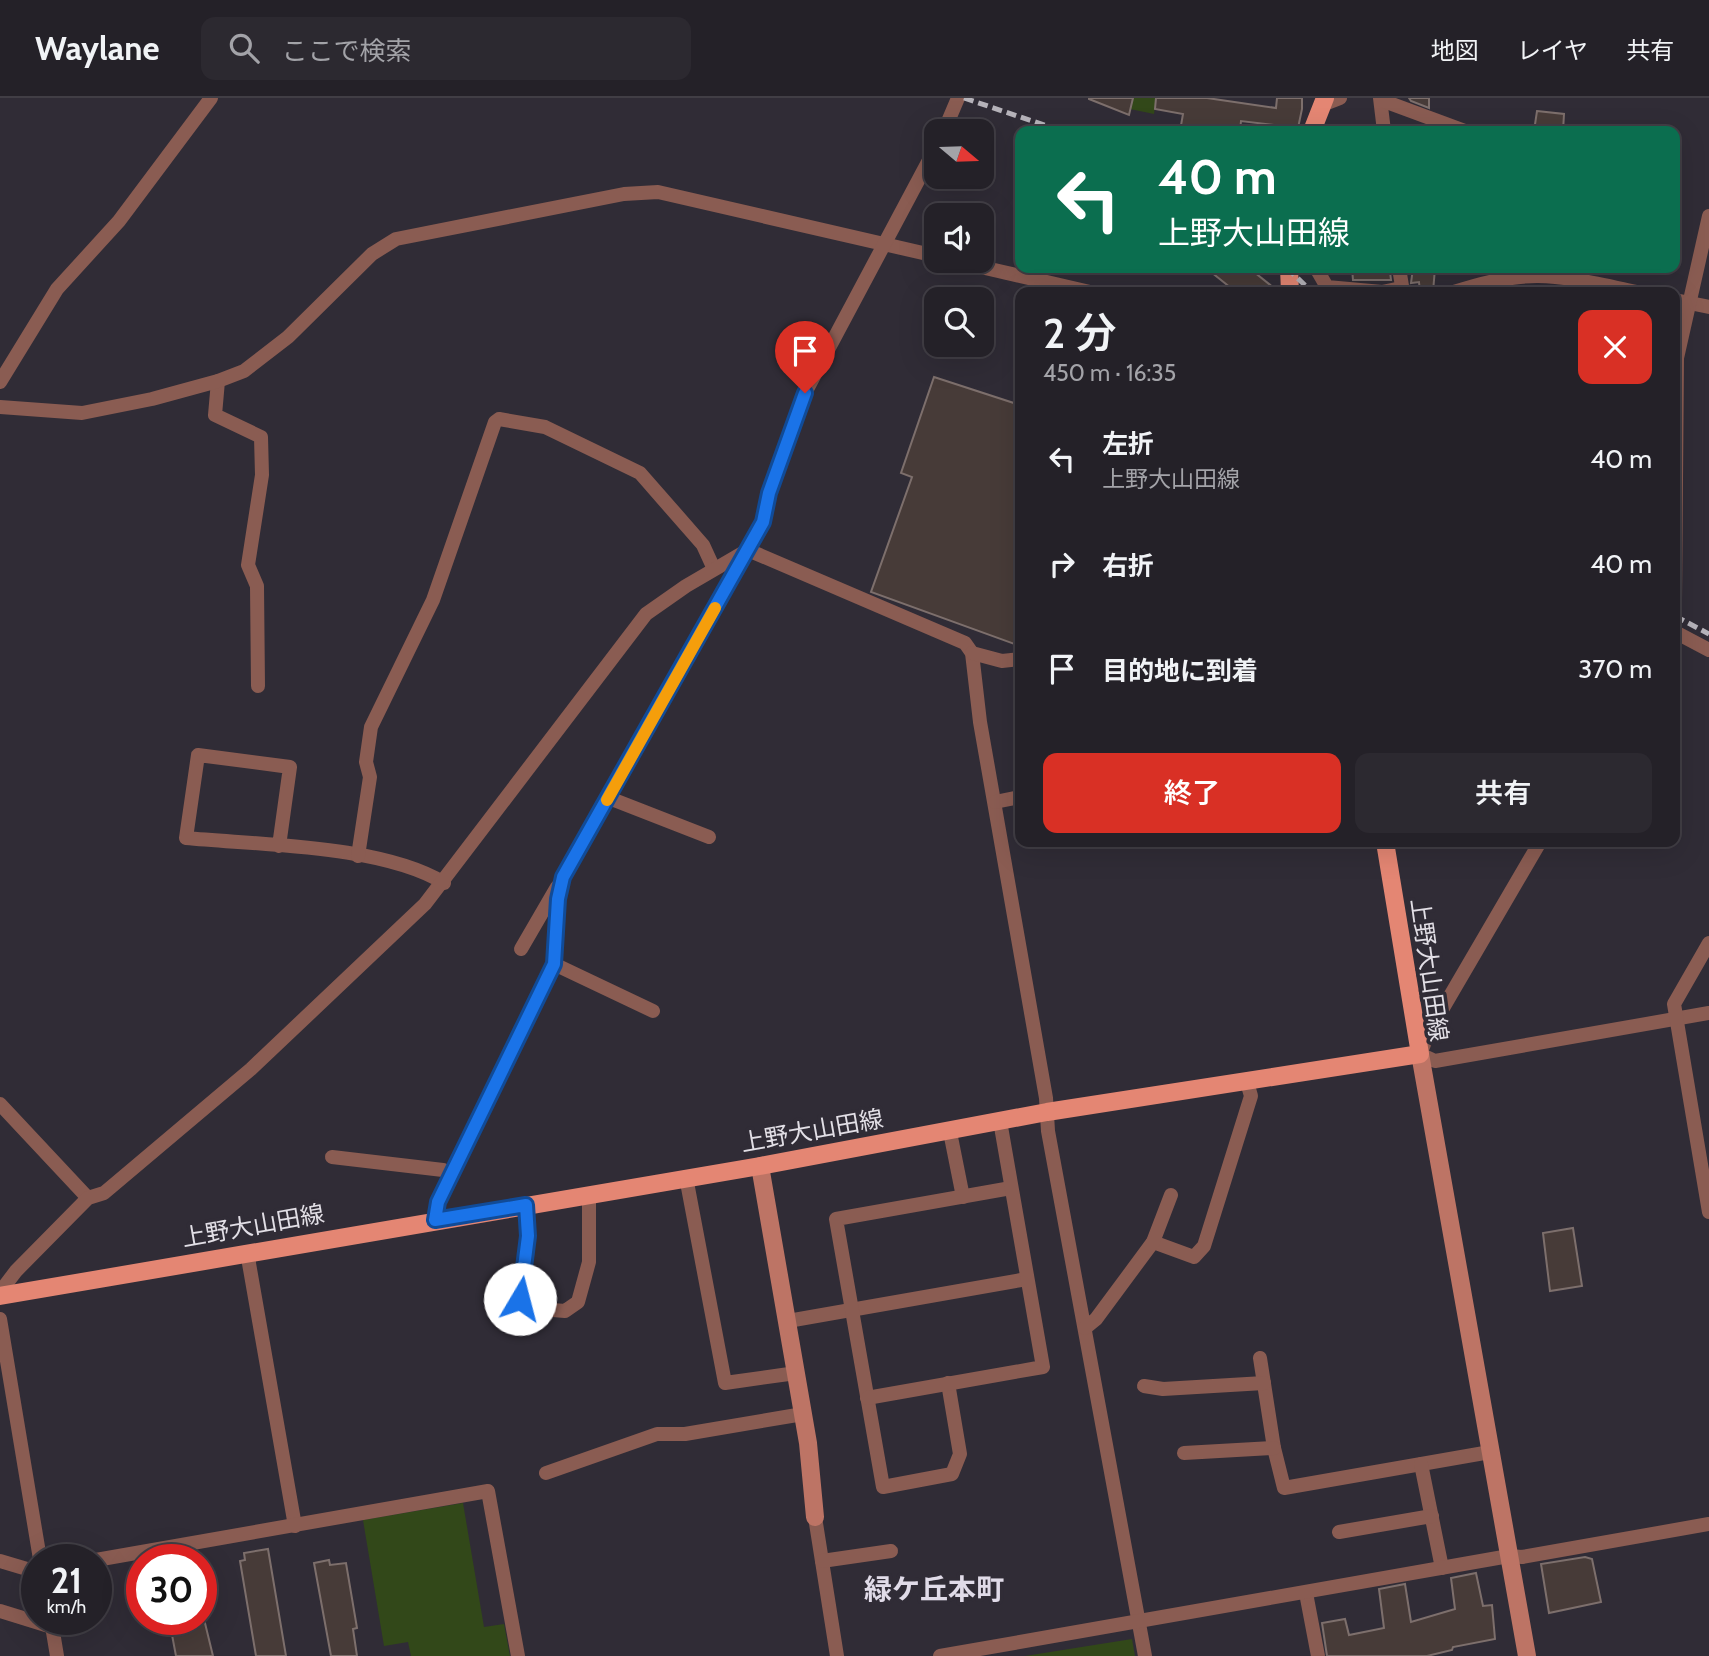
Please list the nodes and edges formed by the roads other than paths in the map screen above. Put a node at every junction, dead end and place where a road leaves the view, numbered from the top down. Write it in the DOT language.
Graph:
graph roads {
  1 [pos="211,98"];
  2 [pos="958,98"];
  3 [pos="1340,98"];
  4 [pos="1380,99"];
  5 [pos="1324,101"];
  6 [pos="949,119"];
  7 [pos="1314,126"];
  8 [pos="1383,126"];
  9 [pos="1452,126"];
  10 [pos="924,171"];
  11 [pos="1709,216"];
  12 [pos="887,245"];
  13 [pos="924,253"];
  14 [pos="994,270"];
  15 [pos="1547,273"];
  16 [pos="1565,273"];
  17 [pos="1068,287"];
  18 [pos="1469,287"];
  19 [pos="1618,287"];
  20 [pos="1680,301"];
  21 [pos="1690,303"];
  22 [pos="1709,307"];
  23 [pos="1680,345"];
  24 [pos="218,381"];
  25 [pos="0,382"];
  26 [pos="0,407"];
  27 [pos="748,550"];
  28 [pos="714,569"];
  29 [pos="1680,635"];
  30 [pos="1709,650"];
  31 [pos="972,653"];
  32 [pos="1015,660"];
  33 [pos="258,686"];
  34 [pos="608,798"];
  35 [pos="1015,798"];
  36 [pos="995,802"];
  37 [pos="709,837"];
  38 [pos="279,846"];
  39 [pos="1386,847"];
  40 [pos="1537,847"];
  41 [pos="358,856"];
  42 [pos="563,877"];
  43 [pos="444,883"];
  44 [pos="1709,943"];
  45 [pos="521,949"];
  46 [pos="554,964"];
  47 [pos="653,1012"];
  48 [pos="1709,1013"];
  49 [pos="1675,1019"];
  50 [pos="1420,1054"];
  51 [pos="1247,1082"];
  52 [pos="0,1104"];
  53 [pos="1047,1112"];
  54 [pos="1000,1121"];
  55 [pos="950,1132"];
  56 [pos="332,1157"];
  57 [pos="760,1166"];
  58 [pos="451,1175"];
  59 [pos="687,1177"];
  60 [pos="1011,1188"];
  61 [pos="589,1194"];
  62 [pos="1171,1195"];
  63 [pos="963,1197"];
  64 [pos="88,1198"];
  65 [pos="526,1205"];
  66 [pos="1709,1212"];
  67 [pos="435,1220"];
  68 [pos="1153,1242"];
  69 [pos="247,1252"];
  70 [pos="1027,1279"];
  71 [pos="0,1294"];
  72 [pos="851,1310"];
  73 [pos="0,1318"];
  74 [pos="788,1321"];
  75 [pos="1084,1328"];
  76 [pos="1260,1358"];
  77 [pos="796,1373"];
  78 [pos="948,1383"];
  79 [pos="1264,1383"];
  80 [pos="1144,1386"];
  81 [pos="867,1398"];
  82 [pos="803,1414"];
  83 [pos="1274,1448"];
  84 [pos="1184,1452"];
  85 [pos="1490,1452"];
  86 [pos="1421,1464"];
  87 [pos="546,1473"];
  88 [pos="1432,1516"];
  89 [pos="815,1517"];
  90 [pos="1709,1524"];
  91 [pos="295,1526"];
  92 [pos="1339,1532"];
  93 [pos="38,1544"];
  94 [pos="891,1551"];
  95 [pos="1508,1556"];
  96 [pos="112,1557"];
  97 [pos="0,1561"];
  98 [pos="822,1561"];
  99 [pos="21,1567"];
  100 [pos="1442,1568"];
  101 [pos="1306,1593"];
  102 [pos="0,1611"];
  103 [pos="21,1616"];
  104 [pos="1140,1621"];
  105 [pos="53,1635"];
  106 [pos="57,1656"];
  107 [pos="519,1656"];
  108 [pos="837,1656"];
  109 [pos="940,1656"];
  110 [pos="1145,1656"];
  111 [pos="1318,1656"];
  112 [pos="1527,1656"];
  1 -- 25 [label="street"];
  2 -- 6 [label="street"];
  3 -- 5 [label="street"];
  4 -- 8 [label="street"];
  4 -- 9 [label="street"];
  5 -- 7 [label="main road"];
  10 -- 12 [label="street"];
  11 -- 21 [label="street"];
  12 -- 13 [label="street"];
  12 -- 24 [label="street"];
  12 -- 27 [label="street"];
  14 -- 17 [label="street"];
  15 -- 18 [label="street"];
  16 -- 19 [label="street"];
  20 -- 21 [label="street"];
  21 -- 22 [label="street"];
  21 -- 23 [label="street"];
  24 -- 26 [label="street"];
  24 -- 33 [label="street"];
  27 -- 28 [label="street"];
  27 -- 31 [label="street"];
  27 -- 34 [label="street"];
  28 -- 41 [label="street"];
  28 -- 43 [label="street"];
  29 -- 30 [label="street"];
  31 -- 32 [label="street"];
  31 -- 36 [label="street"];
  34 -- 37 [label="street"];
  34 -- 42 [label="street"];
  35 -- 36 [label="street"];
  36 -- 53 [label="street"];
  38 -- 38 [label="street"];
  38 -- 41 [label="street"];
  39 -- 50 [label="main road, 上野大山田線"];
  40 -- 50 [label="street"];
  41 -- 43 [label="street"];
  42 -- 45 [label="street"];
  42 -- 46 [label="street"];
  43 -- 64 [label="street"];
  44 -- 49 [label="street"];
  46 -- 47 [label="street"];
  46 -- 58 [label="street"];
  48 -- 49 [label="street"];
  49 -- 50 [label="street"];
  49 -- 66 [label="street"];
  50 -- 51 [label="main road, 上野大山田線"];
  50 -- 85 [label="street"];
  51 -- 53 [label="main road, 上野大山田線"];
  51 -- 68 [label="street"];
  52 -- 64 [label="street"];
  53 -- 54 [label="main road, 上野大山田線"];
  53 -- 75 [label="street"];
  54 -- 55 [label="main road, 上野大山田線"];
  54 -- 60 [label="street"];
  55 -- 57 [label="main road, 上野大山田線"];
  55 -- 63 [label="street"];
  56 -- 58 [label="street"];
  57 -- 59 [label="main road, 上野大山田線"];
  57 -- 74 [label="street"];
  58 -- 67 [label="street"];
  59 -- 61 [label="main road, 上野大山田線"];
  59 -- 77 [label="street"];
  60 -- 63 [label="street"];
  60 -- 70 [label="street"];
  61 -- 65 [label="main road, 上野大山田線"];
  61 -- 65 [label="street"];
  62 -- 68 [label="street"];
  63 -- 72 [label="street"];
  64 -- 71 [label="street"];
  65 -- 67 [label="main road, 上野大山田線"];
  67 -- 69 [label="main road, 上野大山田線"];
  68 -- 75 [label="street"];
  69 -- 71 [label="main road, 上野大山田線"];
  69 -- 91 [label="street"];
  70 -- 72 [label="street"];
  70 -- 78 [label="street"];
  72 -- 74 [label="street"];
  72 -- 81 [label="street"];
  73 -- 93 [label="street"];
  74 -- 77 [label="street"];
  75 -- 104 [label="street"];
  76 -- 79 [label="street"];
  77 -- 82 [label="street"];
  78 -- 81 [label="street"];
  78 -- 81 [label="street"];
  79 -- 80 [label="street"];
  79 -- 83 [label="street"];
  82 -- 87 [label="street"];
  82 -- 89 [label="street"];
  83 -- 84 [label="street"];
  83 -- 86 [label="street"];
  85 -- 86 [label="street"];
  85 -- 95 [label="street"];
  86 -- 88 [label="street"];
  88 -- 92 [label="street"];
  88 -- 100 [label="street"];
  89 -- 98 [label="street"];
  90 -- 95 [label="street"];
  91 -- 96 [label="street"];
  91 -- 107 [label="street"];
  94 -- 98 [label="street"];
  95 -- 100 [label="street"];
  95 -- 112 [label="street"];
  97 -- 99 [label="street"];
  98 -- 108 [label="street"];
  100 -- 101 [label="street"];
  101 -- 104 [label="street"];
  101 -- 111 [label="street"];
  102 -- 103 [label="street"];
  104 -- 109 [label="street"];
  104 -- 110 [label="street"];
  105 -- 106 [label="street"];
}
